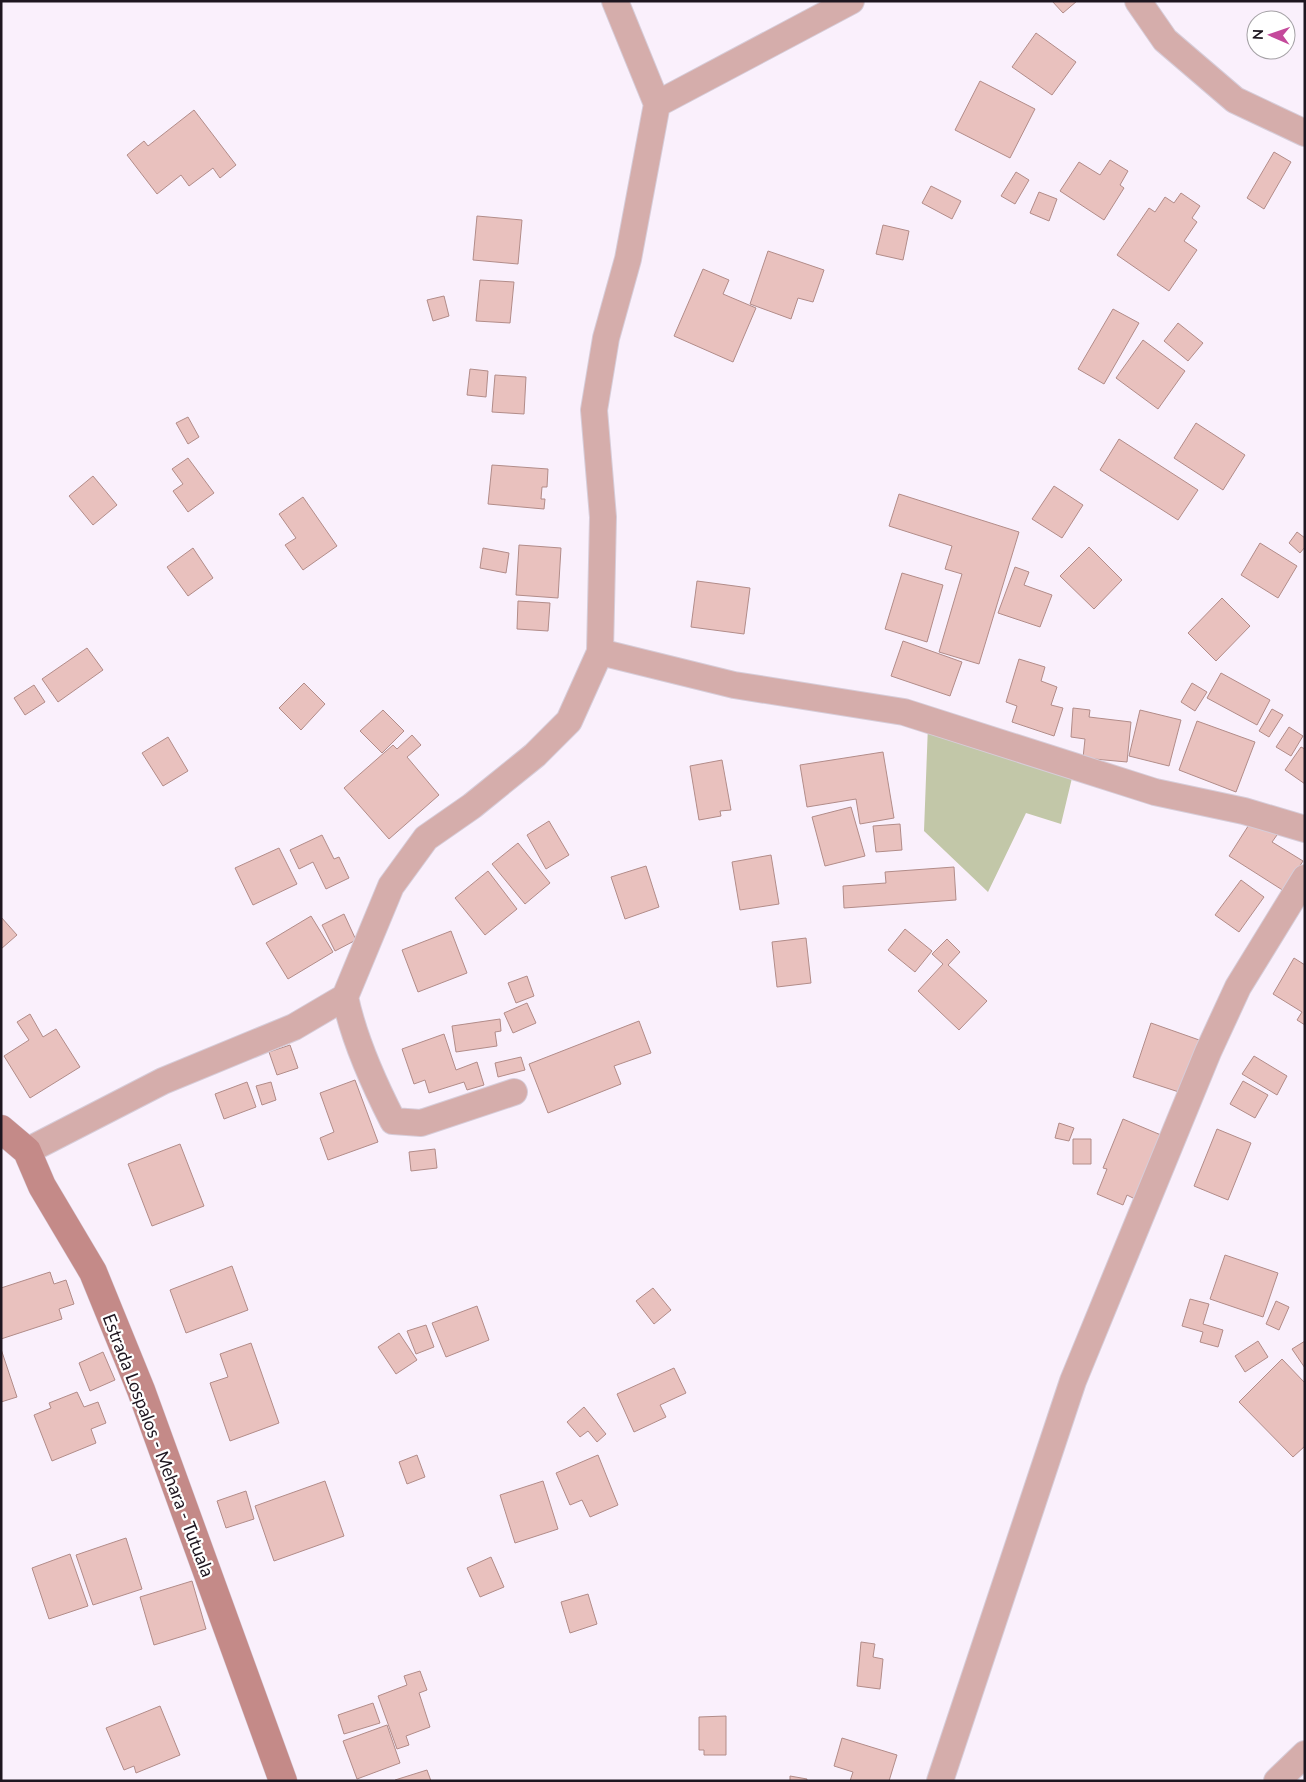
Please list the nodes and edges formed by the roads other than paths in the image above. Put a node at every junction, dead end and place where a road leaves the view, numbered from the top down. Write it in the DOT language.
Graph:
graph roads {
  1 [pos="615,1"];
  2 [pos="851,1"];
  3 [pos="1138,1"];
  4 [pos="657,104"];
  5 [pos="1305,133"];
  6 [pos="600,652"];
  7 [pos="1305,829"];
  8 [pos="1305,878"];
  9 [pos="345,997"];
  10 [pos="514,1092"];
  11 [pos="1,1129"];
  12 [pos="27,1151"];
  13 [pos="1305,1754"];
  14 [pos="283,1781"];
  15 [pos="940,1781"];
  16 [pos="1277,1781"];
  1 -- 4 [label="street"];
  2 -- 4 [label="street"];
  3 -- 5 [label="street"];
  4 -- 6 [label="street"];
  6 -- 7 [label="street"];
  6 -- 9 [label="street"];
  8 -- 15 [label="street"];
  9 -- 10 [label="street"];
  9 -- 12 [label="street"];
  11 -- 12 [label="main road, Estrada Lospalos - Mehara - Tutuala"];
  12 -- 14 [label="main road, Estrada Lospalos - Mehara - Tutuala"];
  13 -- 16 [label="street"];
}
